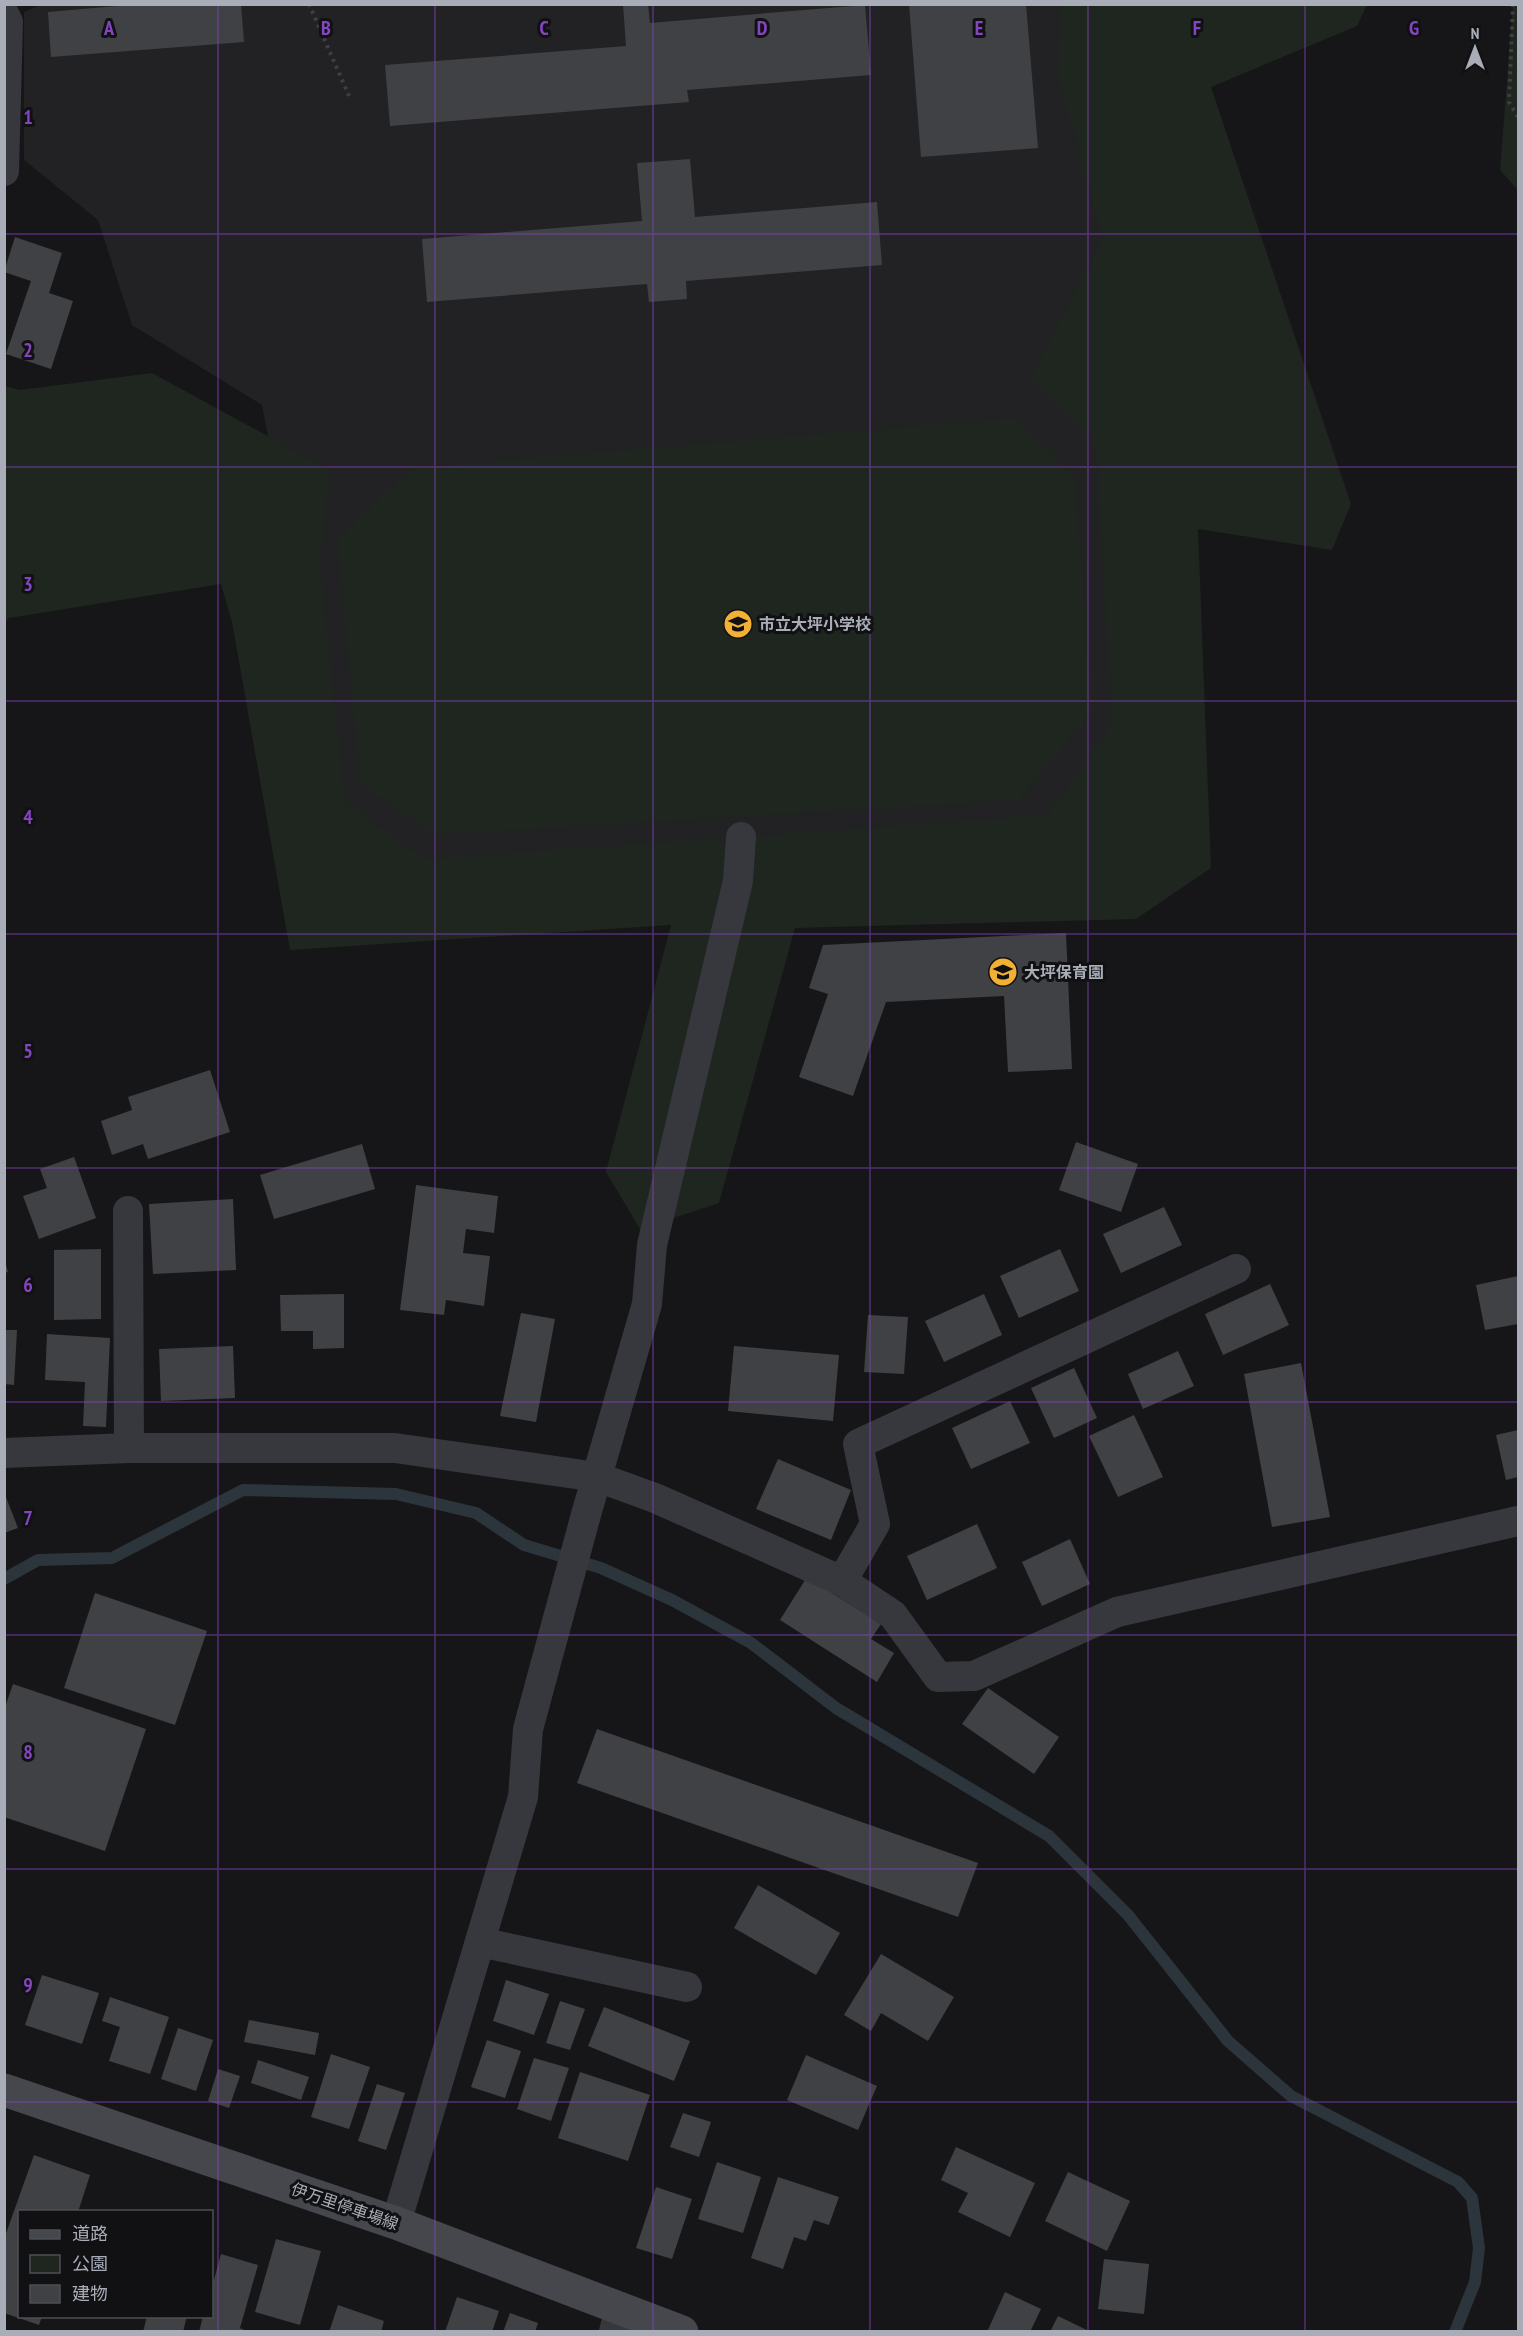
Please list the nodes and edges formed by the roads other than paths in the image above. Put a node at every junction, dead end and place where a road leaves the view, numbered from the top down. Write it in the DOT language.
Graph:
graph roads {
  1 [pos="4,14"];
  2 [pos="4,171"];
  3 [pos="741,837"];
  4 [pos="128,1211"];
  5 [pos="1236,1269"];
  6 [pos="129,1448"];
  7 [pos="4,1453"];
  8 [pos="597,1477"];
  9 [pos="1518,1521"];
  10 [pos="842,1581"];
  11 [pos="480,1942"];
  12 [pos="687,1987"];
  13 [pos="4,2090"];
  14 [pos="396,2223"];
  15 [pos="617,2320"];
  16 [pos="682,2331"];
  1 -- 2 [label="street"];
  3 -- 8 [label="street"];
  4 -- 6 [label="street"];
  5 -- 10 [label="street"];
  6 -- 7 [label="street"];
  6 -- 8 [label="street"];
  8 -- 10 [label="street"];
  8 -- 11 [label="street"];
  9 -- 10 [label="street"];
  11 -- 12 [label="street"];
  11 -- 14 [label="street"];
  13 -- 14 [label="main road, 伊万里停車場線"];
  14 -- 15 [label="main road, 伊万里停車場線"];
  15 -- 16 [label="main road, 伊万里停車場線"];
}
